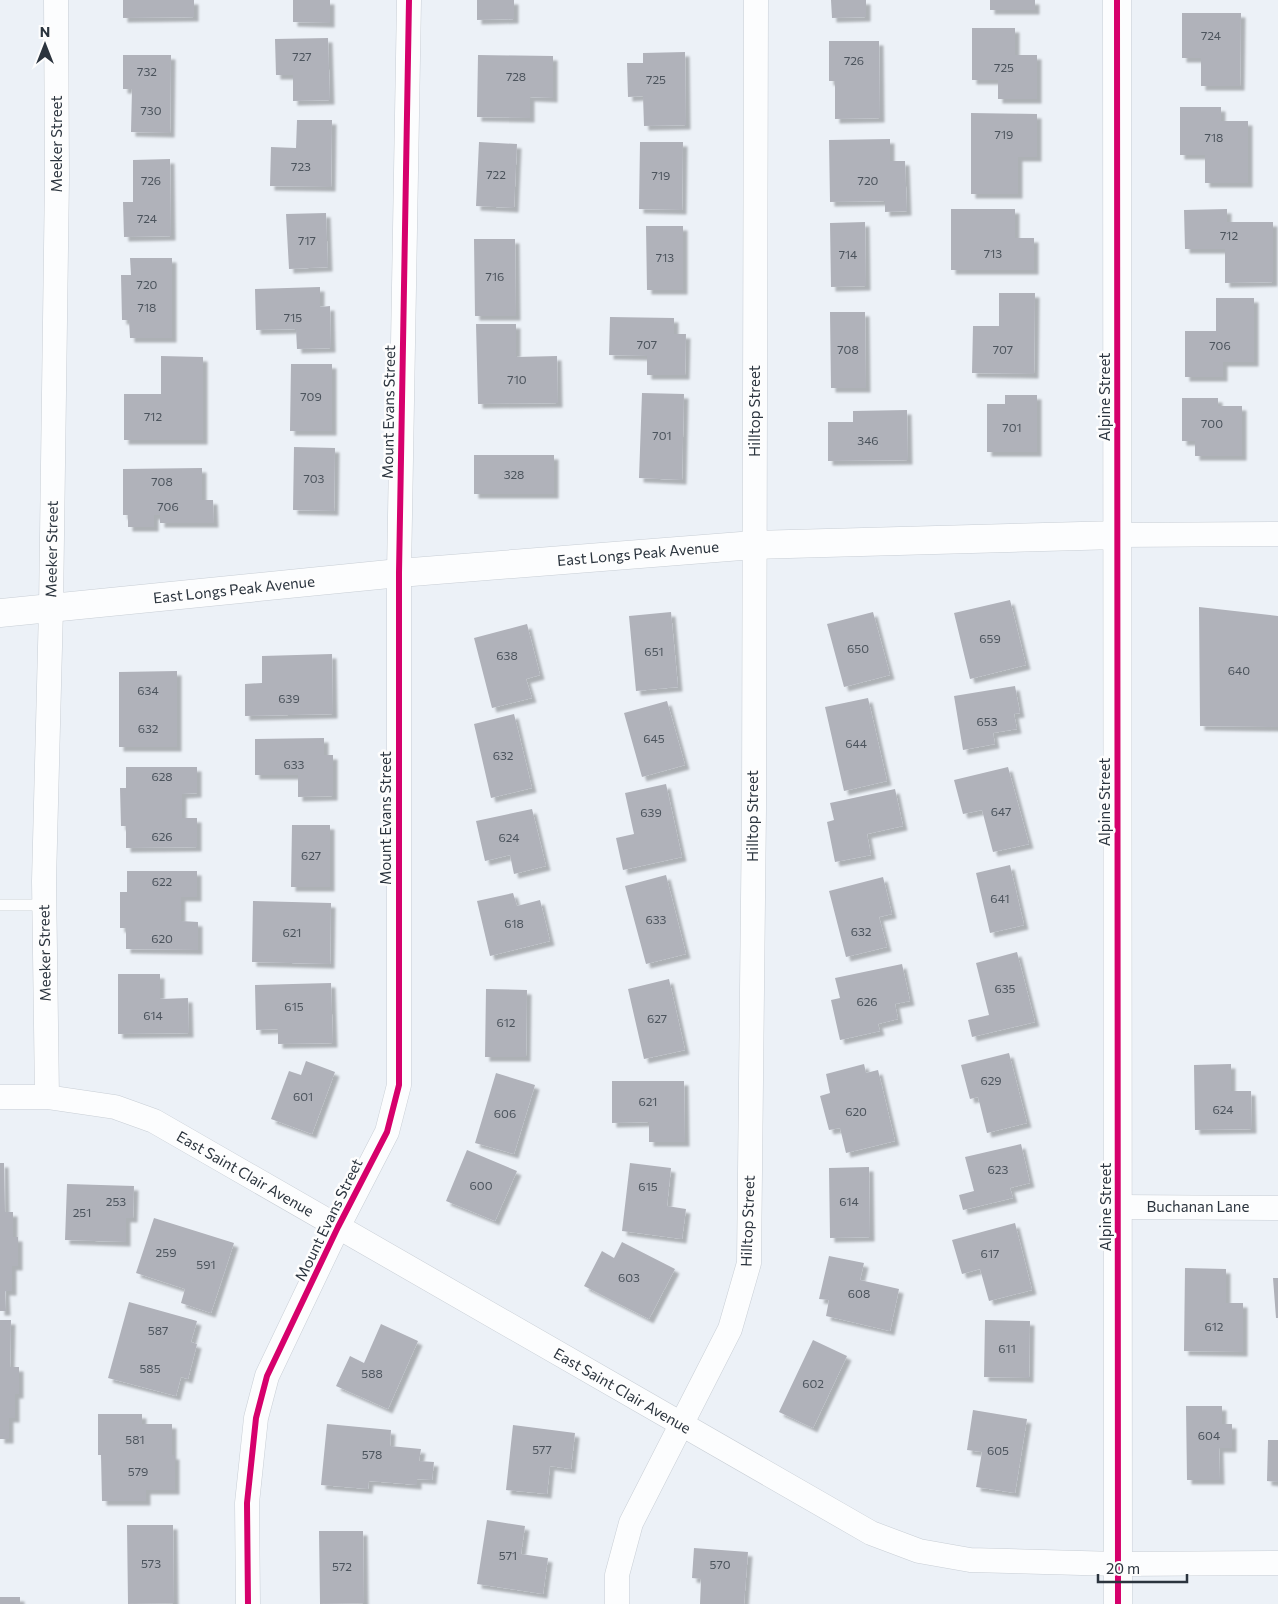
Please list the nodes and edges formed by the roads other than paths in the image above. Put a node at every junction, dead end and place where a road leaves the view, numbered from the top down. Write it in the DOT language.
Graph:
graph roads {
  1 [pos="56,0"];
  2 [pos="409,0"];
  3 [pos="756,0"];
  4 [pos="1117,0"];
  5 [pos="1278,534"];
  6 [pos="1118,535"];
  7 [pos="754,545"];
  8 [pos="399,573"];
  9 [pos="51,608"];
  10 [pos="0,613"];
  11 [pos="0,905"];
  12 [pos="45,905"];
  13 [pos="0,1097"];
  14 [pos="47,1097"];
  15 [pos="1118,1207"];
  16 [pos="1278,1208"];
  17 [pos="338,1227"];
  18 [pos="682,1426"];
  19 [pos="1278,1563"];
  20 [pos="1118,1564"];
  21 [pos="248,1604"];
  22 [pos="617,1604"];
  23 [pos="1118,1604"];
  1 -- 9 [label="street, Meeker Street"];
  2 -- 8 [label="street, Mount Evans Street"];
  3 -- 7 [label="street, Hilltop Street"];
  4 -- 6 [label="street, Alpine Street"];
  5 -- 6 [label="street, East Longs Peak Avenue"];
  6 -- 7 [label="street, East Longs Peak Avenue"];
  6 -- 15 [label="street, Alpine Street"];
  7 -- 8 [label="street, East Longs Peak Avenue"];
  7 -- 18 [label="street, Hilltop Street"];
  8 -- 9 [label="street, East Longs Peak Avenue"];
  8 -- 17 [label="street, Mount Evans Street"];
  9 -- 10 [label="street, East Longs Peak Avenue"];
  9 -- 12 [label="street, Meeker Street"];
  11 -- 12 [label="lane"];
  12 -- 14 [label="street, Meeker Street"];
  13 -- 14 [label="street, East Saint Clair Avenue"];
  14 -- 17 [label="street, East Saint Clair Avenue"];
  15 -- 16 [label="street, Buchanan Lane"];
  15 -- 20 [label="street, Alpine Street"];
  17 -- 18 [label="street, East Saint Clair Avenue"];
  17 -- 21 [label="street, Mount Evans Street"];
  18 -- 20 [label="street, East Saint Clair Avenue"];
  18 -- 22 [label="street, Hilltop Street"];
  19 -- 20 [label="street, East Saint Clair Avenue"];
  20 -- 23 [label="street, Alpine Street"];
}
